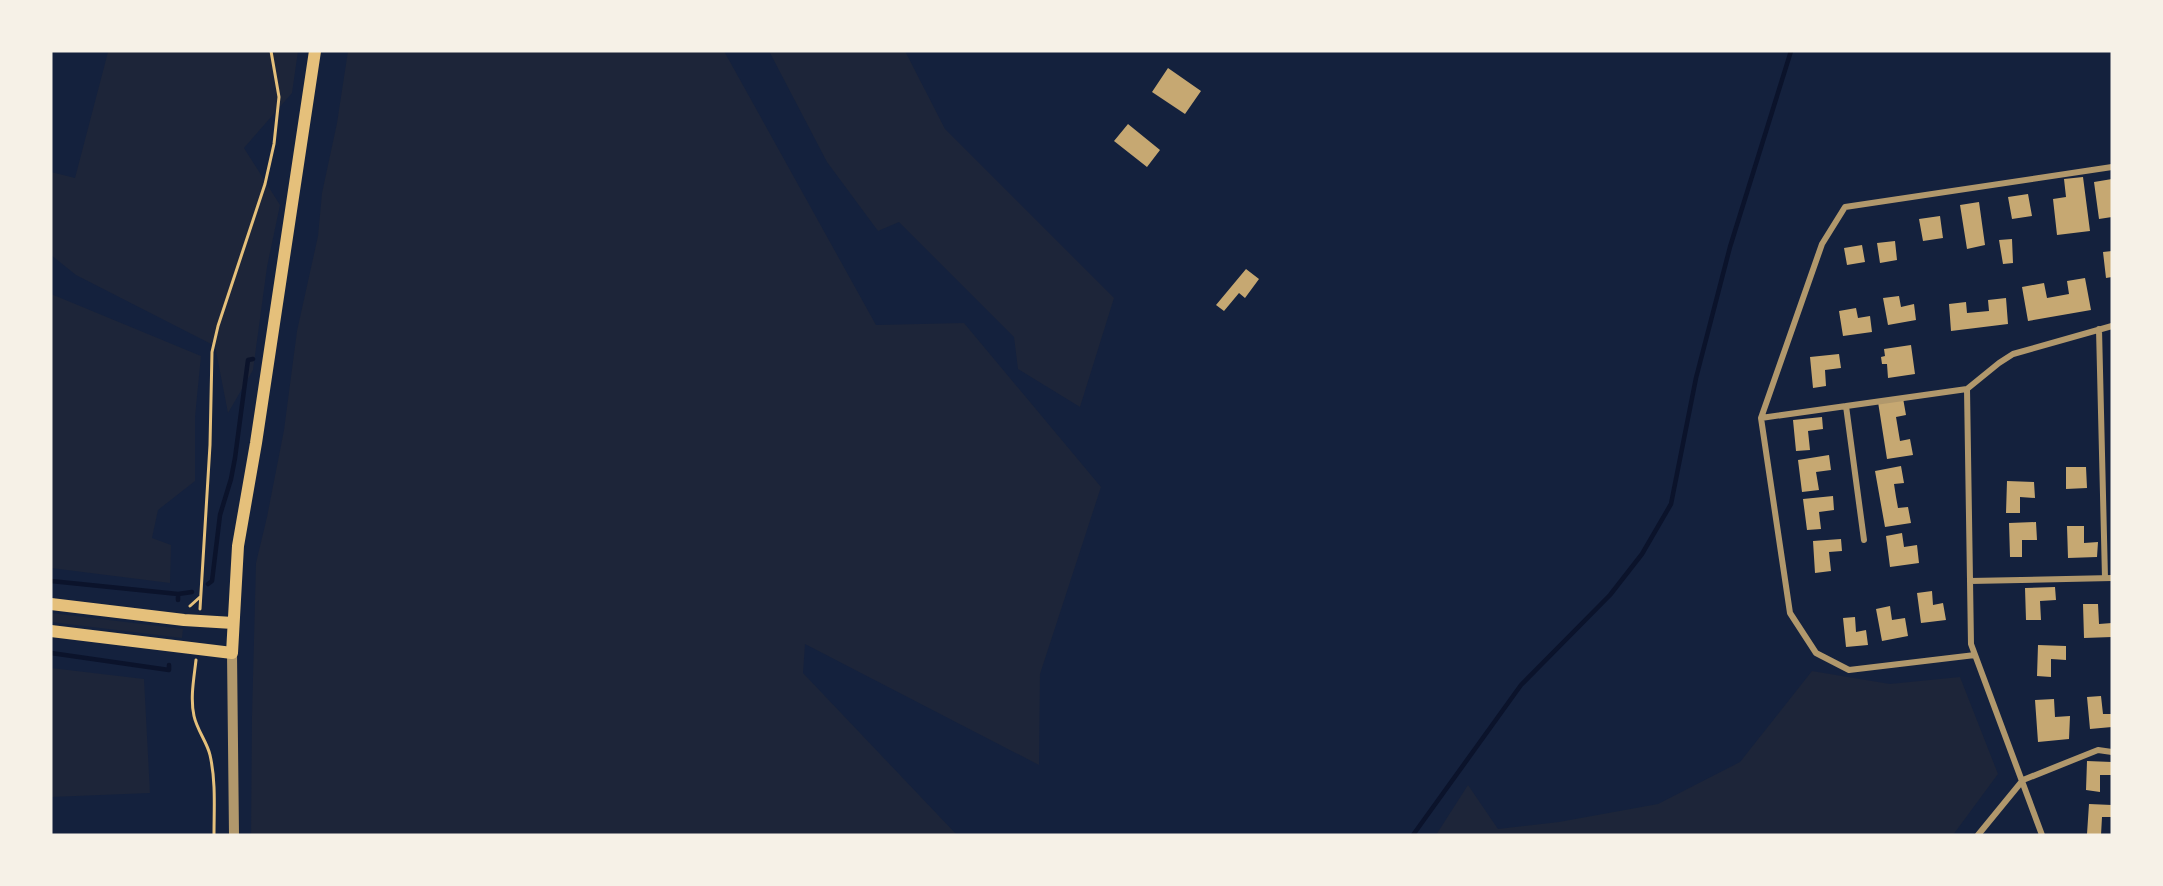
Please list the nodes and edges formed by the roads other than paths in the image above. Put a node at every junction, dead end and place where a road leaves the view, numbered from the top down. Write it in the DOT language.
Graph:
graph roads {
  1 [pos="315,51"];
  2 [pos="2112,167"];
  3 [pos="2112,326"];
  4 [pos="2099,329"];
  5 [pos="1967,389"];
  6 [pos="1846,406"];
  7 [pos="1761,418"];
  8 [pos="1864,540"];
  9 [pos="2109,578"];
  10 [pos="1971,581"];
  11 [pos="51,604"];
  12 [pos="233,623"];
  13 [pos="51,631"];
  14 [pos="232,653"];
  15 [pos="1975,655"];
  16 [pos="2112,753"];
  17 [pos="2023,780"];
  18 [pos="234,835"];
  19 [pos="1978,835"];
  20 [pos="2042,835"];
  1 -- 12 [label="main road"];
  2 -- 7 [label="street"];
  3 -- 4 [label="street"];
  4 -- 5 [label="street"];
  4 -- 9 [label="street"];
  5 -- 6 [label="street"];
  5 -- 10 [label="street"];
  6 -- 7 [label="street"];
  6 -- 8 [label="street"];
  7 -- 15 [label="street"];
  9 -- 10 [label="street"];
  10 -- 15 [label="street"];
  11 -- 12 [label="main road"];
  12 -- 14 [label="main road"];
  13 -- 14 [label="main road"];
  14 -- 18 [label="street"];
  15 -- 17 [label="street"];
  16 -- 17 [label="street"];
  17 -- 19 [label="street"];
  17 -- 20 [label="street"];
}
